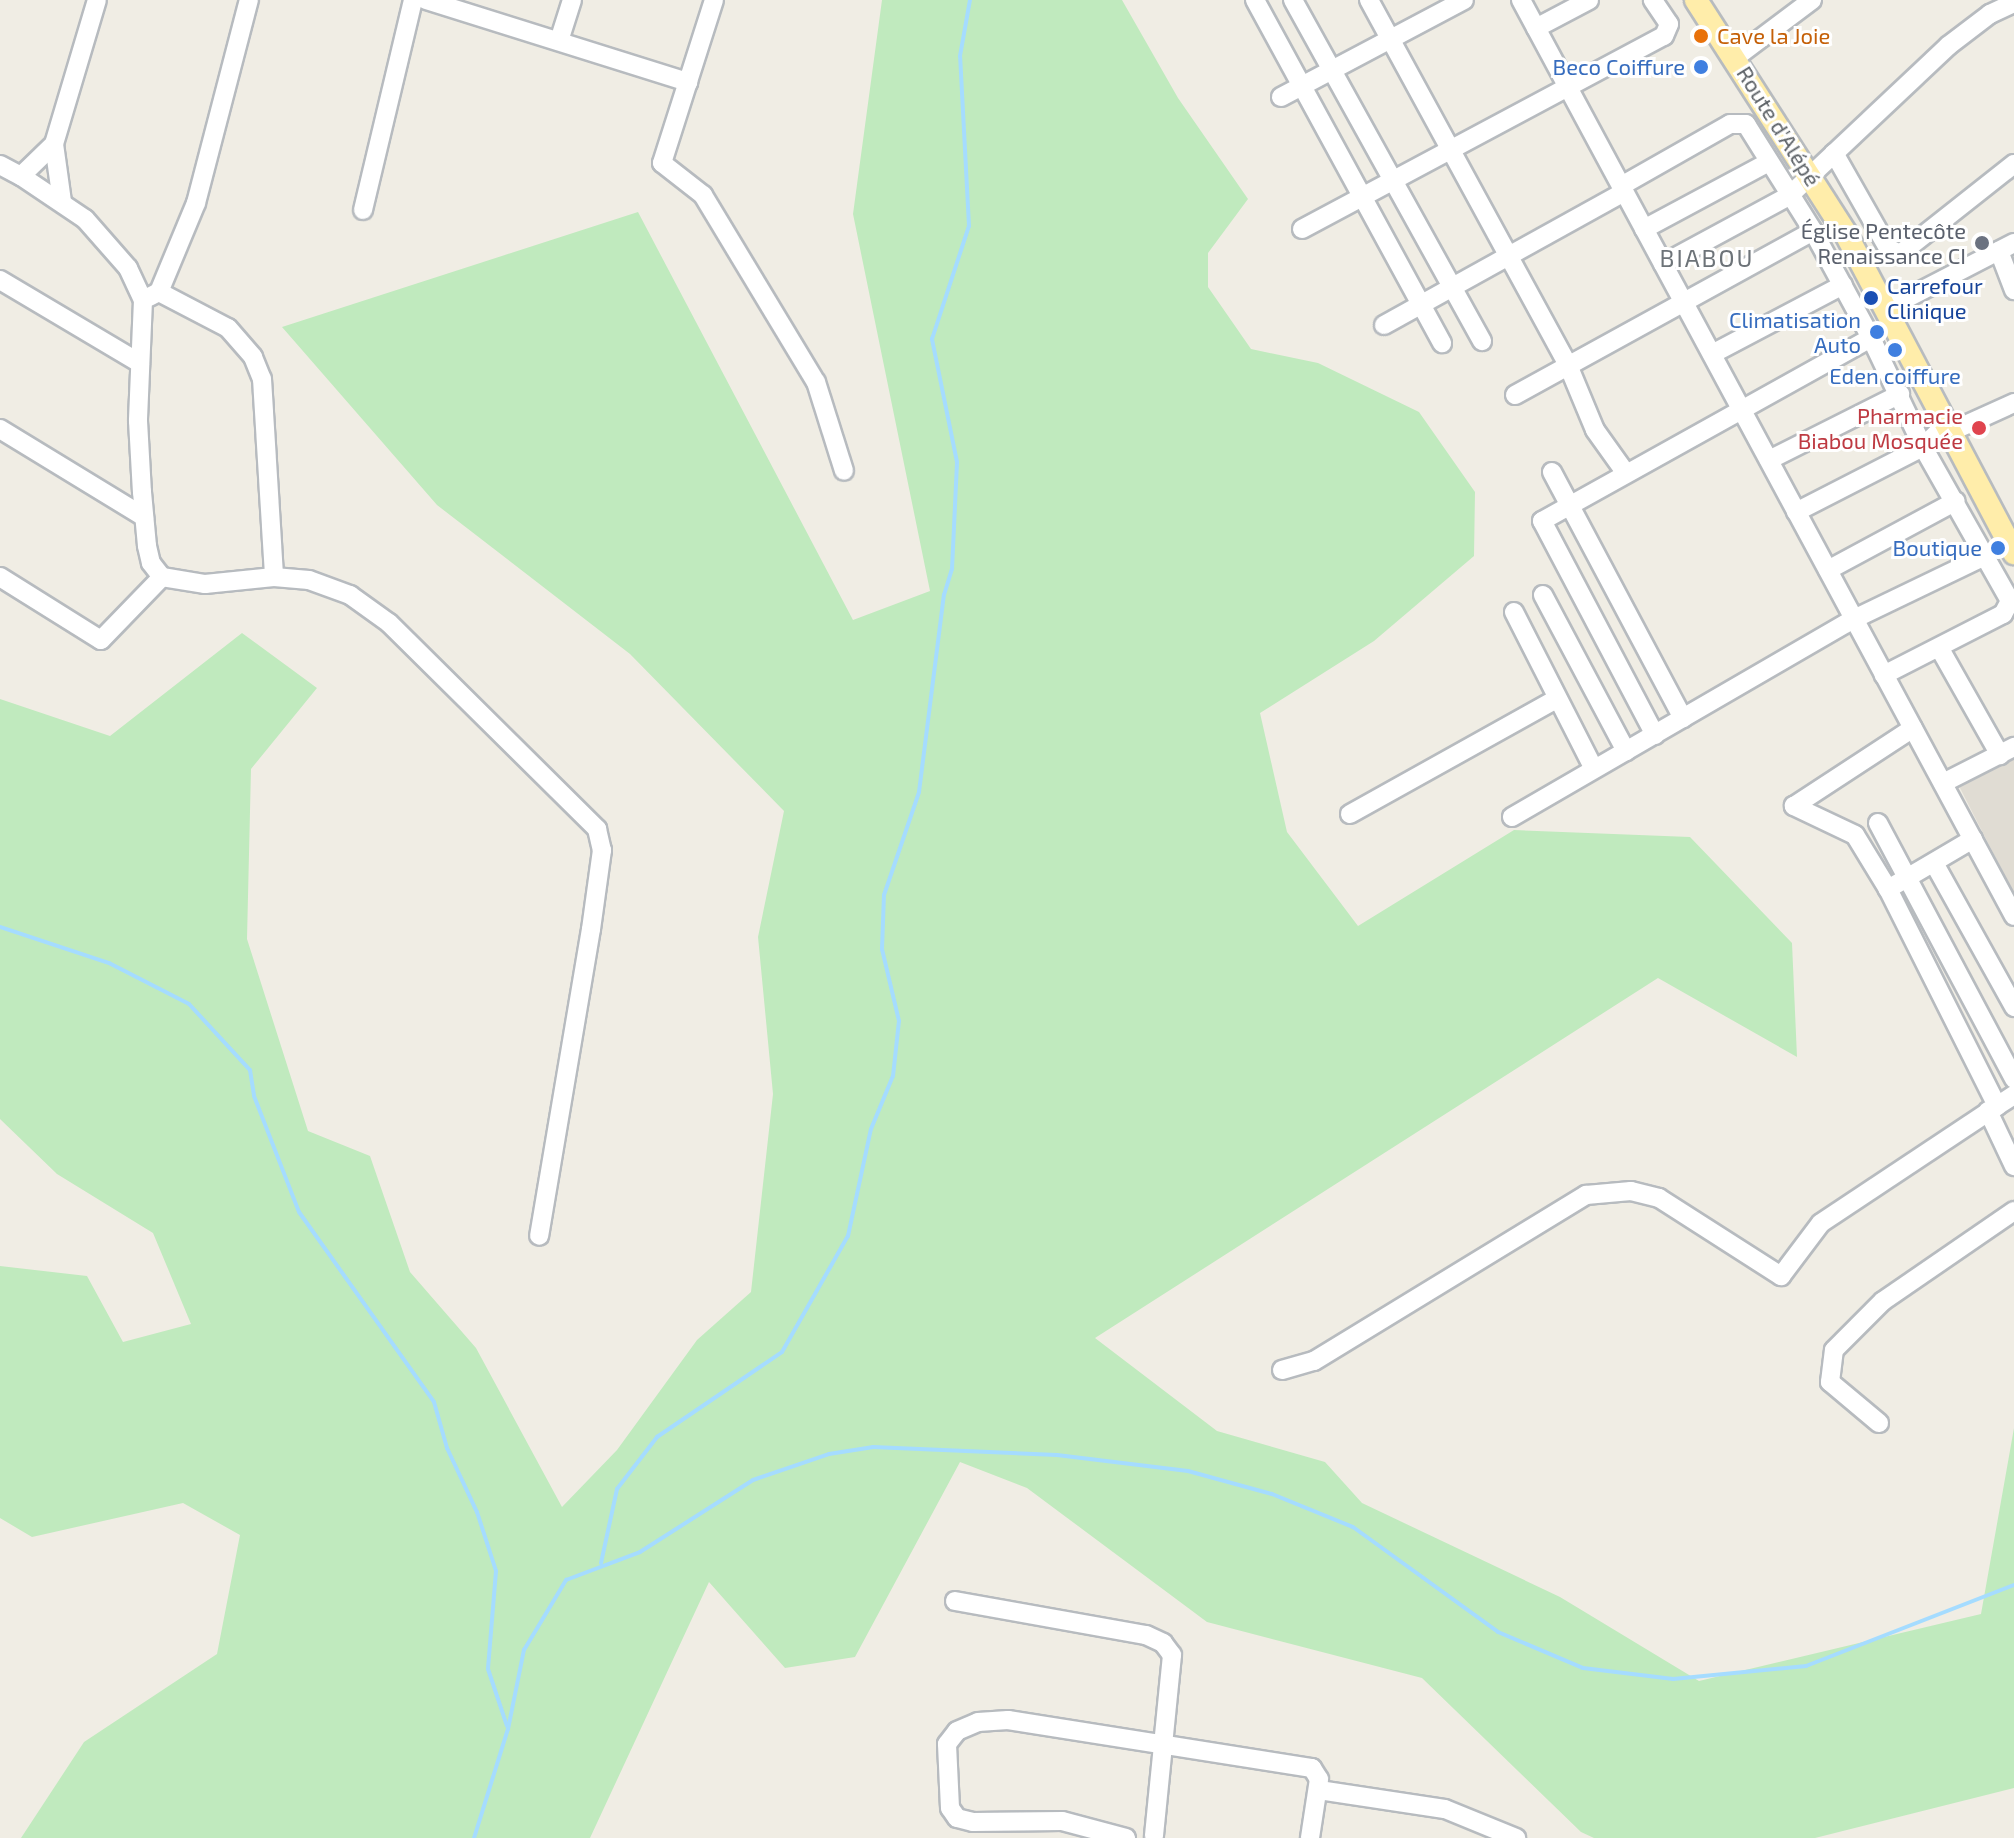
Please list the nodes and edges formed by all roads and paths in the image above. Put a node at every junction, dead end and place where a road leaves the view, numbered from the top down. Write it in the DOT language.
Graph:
graph roads {
  1 [pos="97,0"];
  2 [pos="249,0"];
  3 [pos="413,0"];
  4 [pos="426,0"];
  5 [pos="572,0"];
  6 [pos="714,0"];
  7 [pos="1255,0"];
  8 [pos="1293,0"];
  9 [pos="1369,0"];
  10 [pos="1464,0"];
  11 [pos="1521,0"];
  12 [pos="1589,0"];
  13 [pos="1653,0"];
  14 [pos="1696,0"];
  15 [pos="1812,0"];
  16 [pos="2014,3"];
  17 [pos="1536,28"];
  18 [pos="559,41"];
  19 [pos="1391,42"];
  20 [pos="1736,57"];
  21 [pos="1331,72"];
  22 [pos="688,82"];
  23 [pos="1566,84"];
  24 [pos="1301,87"];
  25 [pos="1281,97"];
  26 [pos="54,144"];
  27 [pos="1449,148"];
  28 [pos="1834,153"];
  29 [pos="1769,162"];
  30 [pos="2014,164"];
  31 [pos="0,165"];
  32 [pos="1811,175"];
  33 [pos="21,176"];
  34 [pos="1390,178"];
  35 [pos="1623,189"];
  36 [pos="1361,195"];
  37 [pos="1789,196"];
  38 [pos="62,202"];
  39 [pos="363,210"];
  40 [pos="1302,229"];
  41 [pos="1644,229"];
  42 [pos="1813,231"];
  43 [pos="2007,247"];
  44 [pos="1509,255"];
  45 [pos="1663,264"];
  46 [pos="0,280"];
  47 [pos="1843,285"];
  48 [pos="1453,287"];
  49 [pos="2014,290"];
  50 [pos="151,296"];
  51 [pos="1682,299"];
  52 [pos="1424,303"];
  53 [pos="1886,309"];
  54 [pos="1384,325"];
  55 [pos="1871,338"];
  56 [pos="1482,341"];
  57 [pos="1442,343"];
  58 [pos="1712,354"];
  59 [pos="140,363"];
  60 [pos="1568,365"];
  61 [pos="1900,394"];
  62 [pos="1515,395"];
  63 [pos="2014,403"];
  64 [pos="1740,407"];
  65 [pos="1948,428"];
  66 [pos="0,429"];
  67 [pos="1923,447"];
  68 [pos="1769,460"];
  69 [pos="844,471"];
  70 [pos="1552,472"];
  71 [pos="1625,472"];
  72 [pos="1956,501"];
  73 [pos="1568,504"];
  74 [pos="1796,512"];
  75 [pos="144,517"];
  76 [pos="2014,553"];
  77 [pos="1987,555"];
  78 [pos="1828,570"];
  79 [pos="0,577"];
  80 [pos="162,577"];
  81 [pos="274,577"];
  82 [pos="1543,595"];
  83 [pos="1514,612"];
  84 [pos="1854,619"];
  85 [pos="1940,649"];
  86 [pos="1884,675"];
  87 [pos="1557,699"];
  88 [pos="1683,718"];
  89 [pos="1913,728"];
  90 [pos="1655,735"];
  91 [pos="1626,751"];
  92 [pos="2007,751"];
  93 [pos="1594,769"];
  94 [pos="1943,783"];
  95 [pos="1350,814"];
  96 [pos="1512,817"];
  97 [pos="1878,823"];
  98 [pos="1973,839"];
  99 [pos="1934,863"];
  100 [pos="1908,877"];
  101 [pos="1888,889"];
  102 [pos="2014,916"];
  103 [pos="2014,1007"];
  104 [pos="2014,1079"];
  105 [pos="2014,1095"];
  106 [pos="1992,1108"];
  107 [pos="2014,1166"];
  108 [pos="2014,1211"];
  109 [pos="539,1236"];
  110 [pos="1282,1370"];
  111 [pos="1879,1423"];
  112 [pos="955,1601"];
  113 [pos="1161,1744"];
  114 [pos="1319,1790"];
  115 [pos="1157,1837"];
  116 [pos="1126,1838"];
  117 [pos="1133,1838"];
  118 [pos="1310,1838"];
  119 [pos="1516,1838"];
  1 -- 26 [label="street"];
  2 -- 50 [label="street"];
  3 -- 39 [label="street"];
  4 -- 18 [label="street"];
  5 -- 18 [label="street"];
  6 -- 22 [label="street"];
  7 -- 24 [label="street"];
  8 -- 21 [label="street"];
  9 -- 19 [label="street"];
  10 -- 19 [label="street"];
  11 -- 17 [label="street"];
  12 -- 17 [label="street"];
  13 -- 23 [label="street"];
  14 -- 20 [label="main road, Route d'Alépé"];
  15 -- 20 [label="street"];
  16 -- 28 [label="street"];
  17 -- 23 [label="street"];
  18 -- 22 [label="street"];
  19 -- 21 [label="street"];
  19 -- 27 [label="street"];
  20 -- 32 [label="main road, Route d'Alépé"];
  21 -- 24 [label="street"];
  21 -- 34 [label="street"];
  22 -- 69 [label="street"];
  23 -- 27 [label="street"];
  23 -- 35 [label="street"];
  24 -- 25 [label="street"];
  24 -- 36 [label="street"];
  26 -- 33 [label="street"];
  26 -- 38 [label="street"];
  27 -- 34 [label="street"];
  27 -- 44 [label="street"];
  28 -- 30 [label="street"];
  28 -- 32 [label="street"];
  29 -- 35 [label="street"];
  29 -- 37 [label="street"];
  29 -- 41 [label="street"];
  31 -- 33 [label="street"];
  32 -- 37 [label="street"];
  32 -- 53 [label="main road, Route d'Alépé"];
  33 -- 38 [label="street"];
  34 -- 36 [label="street"];
  34 -- 48 [label="street"];
  35 -- 41 [label="street"];
  35 -- 44 [label="street"];
  36 -- 40 [label="street"];
  36 -- 52 [label="street"];
  37 -- 42 [label="street"];
  37 -- 45 [label="street"];
  38 -- 50 [label="street"];
  41 -- 45 [label="street"];
  42 -- 47 [label="street"];
  42 -- 51 [label="street"];
  43 -- 49 [label="street"];
  43 -- 53 [label="street"];
  44 -- 48 [label="street"];
  44 -- 60 [label="street"];
  45 -- 51 [label="street"];
  46 -- 59 [label="street"];
  47 -- 55 [label="street"];
  47 -- 58 [label="street"];
  48 -- 52 [label="street"];
  48 -- 56 [label="street"];
  50 -- 59 [label="street"];
  50 -- 81 [label="street"];
  51 -- 58 [label="street"];
  51 -- 60 [label="street"];
  52 -- 54 [label="street"];
  52 -- 57 [label="street"];
  53 -- 65 [label="main road, Route d'Alépé"];
  55 -- 61 [label="street"];
  55 -- 64 [label="street"];
  58 -- 64 [label="street"];
  59 -- 75 [label="street"];
  60 -- 62 [label="street"];
  60 -- 71 [label="street"];
  61 -- 67 [label="street"];
  61 -- 68 [label="street"];
  63 -- 65 [label="street"];
  64 -- 68 [label="street"];
  64 -- 71 [label="street"];
  65 -- 67 [label="street"];
  65 -- 76 [label="main road, Route d'Alépé"];
  66 -- 75 [label="street"];
  67 -- 72 [label="street"];
  67 -- 74 [label="street"];
  68 -- 74 [label="street"];
  70 -- 73 [label="street"];
  71 -- 73 [label="street"];
  72 -- 77 [label="street"];
  72 -- 78 [label="street"];
  73 -- 88 [label="street"];
  73 -- 90 [label="street"];
  74 -- 78 [label="street"];
  75 -- 80 [label="street"];
  77 -- 84 [label="street"];
  77 -- 85 [label="street"];
  78 -- 84 [label="street"];
  79 -- 80 [label="street"];
  80 -- 81 [label="street"];
  81 -- 109 [label="street"];
  82 -- 91 [label="street"];
  83 -- 87 [label="street"];
  84 -- 86 [label="street"];
  84 -- 88 [label="street"];
  85 -- 86 [label="street"];
  85 -- 92 [label="street"];
  86 -- 89 [label="street"];
  87 -- 93 [label="street"];
  87 -- 95 [label="street"];
  88 -- 90 [label="street"];
  89 -- 94 [label="street"];
  89 -- 101 [label="street"];
  90 -- 91 [label="street"];
  91 -- 93 [label="street"];
  92 -- 94 [label="street"];
  93 -- 96 [label="street"];
  94 -- 98 [label="street"];
  97 -- 100 [label="street"];
  98 -- 99 [label="street"];
  98 -- 102 [label="street"];
  99 -- 100 [label="street"];
  99 -- 103 [label="street"];
  100 -- 101 [label="street"];
  100 -- 104 [label="street"];
  101 -- 106 [label="street"];
  105 -- 106 [label="street"];
  106 -- 107 [label="street"];
  106 -- 110 [label="street"];
  108 -- 111 [label="street"];
  112 -- 113 [label="street"];
  113 -- 114 [label="street"];
  113 -- 115 [label="street"];
  113 -- 116 [label="street"];
  114 -- 118 [label="street"];
  114 -- 119 [label="street"];
  115 -- 117 [label="street"];
}
